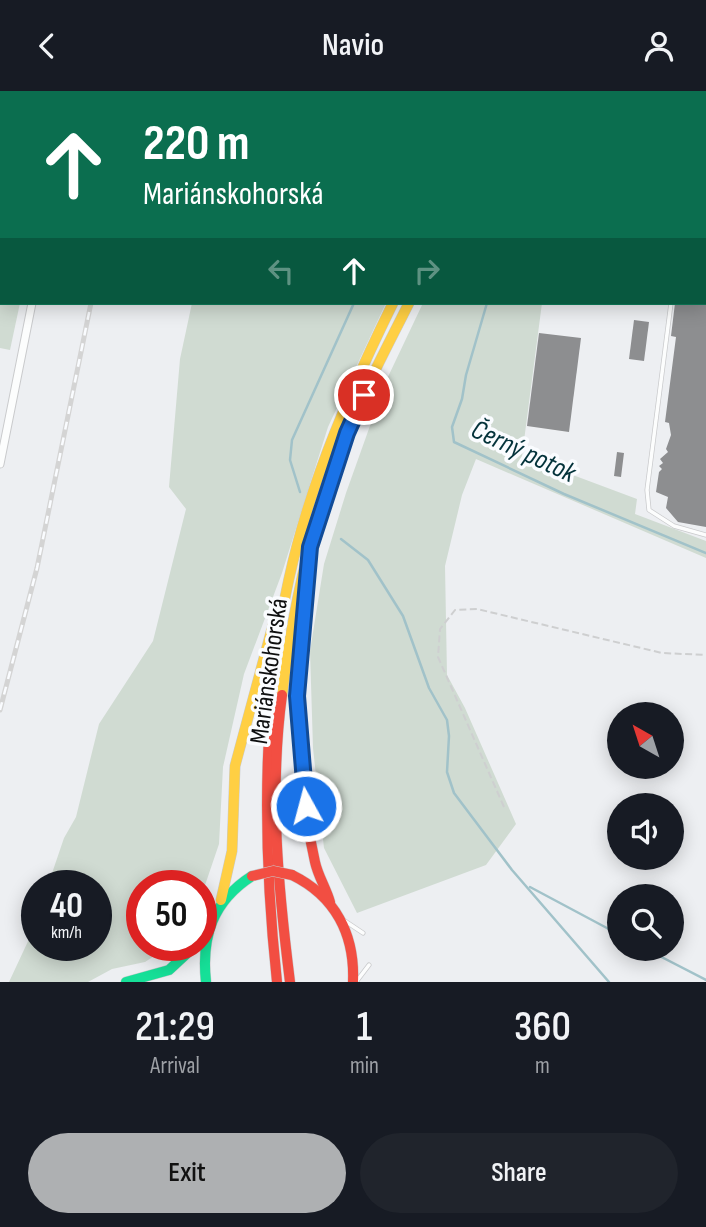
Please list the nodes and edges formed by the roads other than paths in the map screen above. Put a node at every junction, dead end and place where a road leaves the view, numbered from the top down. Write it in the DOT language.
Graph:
graph roads {
  1 [pos="32,305"];
  2 [pos="392,305"];
  3 [pos="408,305"];
  4 [pos="671,305"];
  5 [pos="0,464"];
  6 [pos="706,535"];
  7 [pos="310,547"];
  8 [pos="290,573"];
  9 [pos="221,900"];
  10 [pos="330,902"];
  11 [pos="217,908"];
  12 [pos="341,918"];
  13 [pos="363,933"];
  14 [pos="179,961"];
  15 [pos="205,961"];
  16 [pos="369,965"];
  17 [pos="126,982"];
  18 [pos="206,982"];
  19 [pos="277,982"];
  20 [pos="290,982"];
  21 [pos="355,982"];
  1 -- 5 [label="street"];
  2 -- 8 [label="main road, Mariánskohorská"];
  3 -- 7 [label="main road, Mariánskohorská"];
  4 -- 6 [label="lane"];
  7 -- 10 [label="main road"];
  7 -- 20 [label="main road, Mariánskohorská"];
  8 -- 9 [label="main road"];
  8 -- 19 [label="main road, Mariánskohorská"];
  9 -- 10 [label="main road, bridge"];
  9 -- 11 [label="main road"];
  10 -- 12 [label="main road"];
  12 -- 13 [label="lane"];
  12 -- 21 [label="main road"];
  14 -- 17 [label="main road"];
  15 -- 18 [label="main road"];
  16 -- 21 [label="lane"];
}
